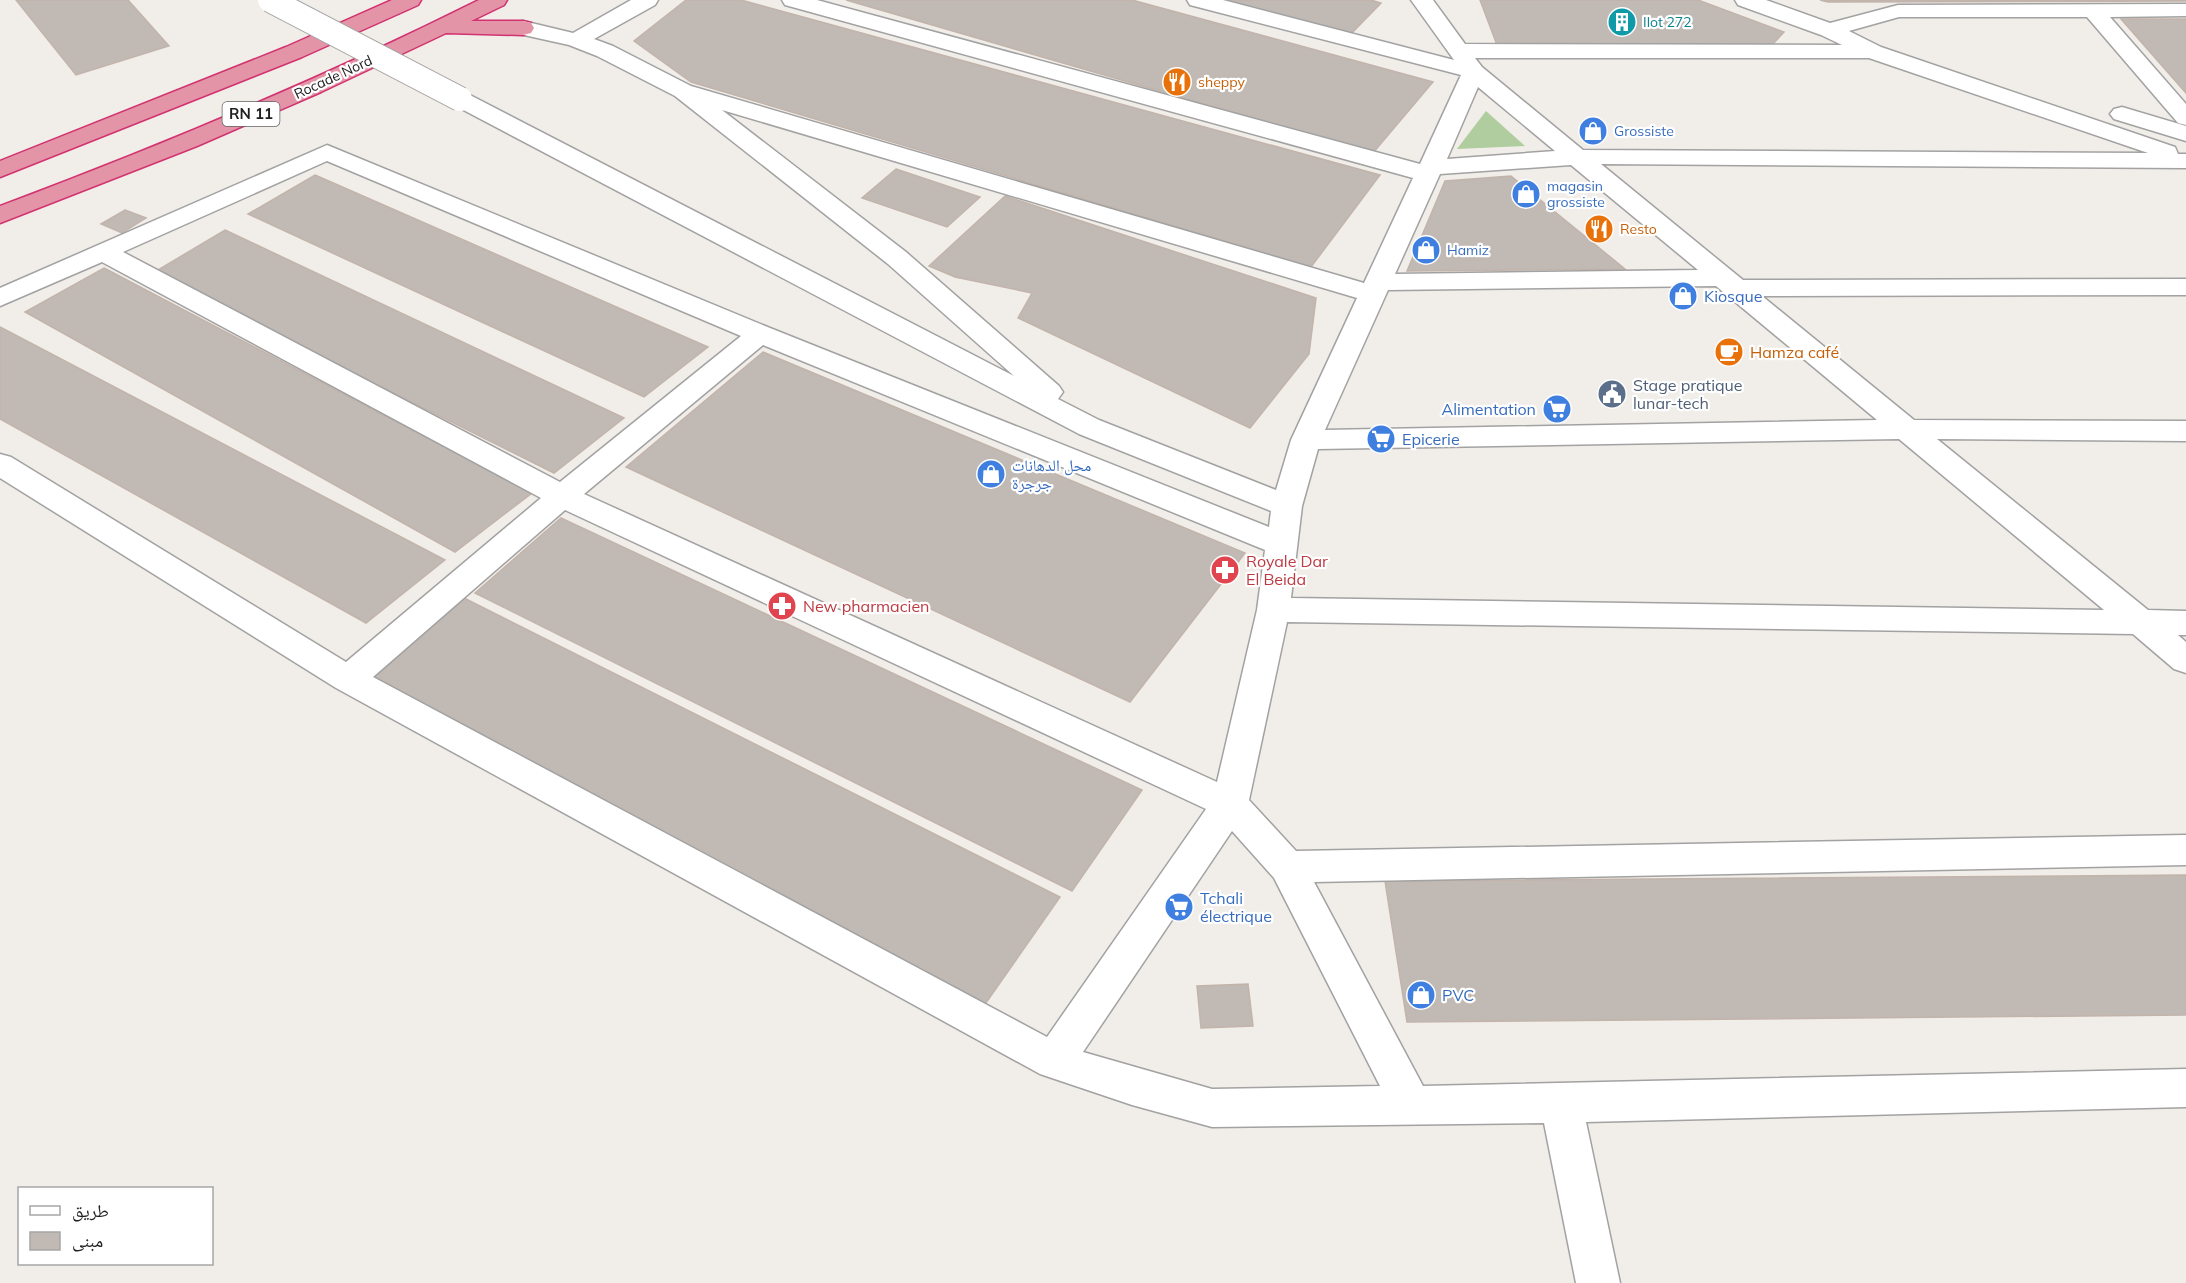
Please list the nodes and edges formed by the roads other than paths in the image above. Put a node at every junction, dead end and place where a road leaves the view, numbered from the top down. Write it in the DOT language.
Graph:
graph roads {
  1 [pos="270,0"];
  2 [pos="410,0"];
  3 [pos="496,0"];
  4 [pos="512,0"];
  5 [pos="647,0"];
  6 [pos="793,0"];
  7 [pos="1198,0"];
  8 [pos="1422,0"];
  9 [pos="1746,0"];
  10 [pos="2093,10"];
  11 [pos="2186,10"];
  12 [pos="442,27"];
  13 [pos="523,28"];
  14 [pos="1829,30"];
  15 [pos="576,40"];
  16 [pos="1873,52"];
  17 [pos="1465,62"];
  18 [pos="683,91"];
  19 [pos="2186,118"];
  20 [pos="2186,134"];
  21 [pos="1577,157"];
  22 [pos="2186,160"];
  23 [pos="0,170"];
  24 [pos="1429,171"];
  25 [pos="0,215"];
  26 [pos="103,252"];
  27 [pos="1729,283"];
  28 [pos="2186,287"];
  29 [pos="1375,288"];
  30 [pos="0,298"];
  31 [pos="760,333"];
  32 [pos="1089,427"];
  33 [pos="1906,429"];
  34 [pos="2186,431"];
  35 [pos="1306,440"];
  36 [pos="0,464"];
  37 [pos="562,496"];
  38 [pos="1287,506"];
  39 [pos="1282,545"];
  40 [pos="1273,610"];
  41 [pos="2140,622"];
  42 [pos="2186,623"];
  43 [pos="2186,660"];
  44 [pos="348,679"];
  45 [pos="1230,804"];
  46 [pos="2186,850"];
  47 [pos="1287,867"];
  48 [pos="1054,1061"];
  49 [pos="2186,1088"];
  50 [pos="1561,1103"];
  51 [pos="1411,1105"];
  52 [pos="1598,1283"];
  1 -- 32 [label="street, bridge"];
  2 -- 23 [label="highway, RN 11"];
  3 -- 12 [label="highway, Rocade Nord / RN 11"];
  4 -- 13 [label="highway"];
  5 -- 15 [label="street"];
  6 -- 24 [label="street"];
  7 -- 17 [label="street"];
  8 -- 17 [label="street"];
  9 -- 14 [label="street"];
  10 -- 11 [label="street"];
  10 -- 14 [label="street"];
  10 -- 19 [label="street"];
  12 -- 13 [label="highway"];
  12 -- 25 [label="highway, Rocade Nord / RN 11"];
  13 -- 15 [label="street"];
  14 -- 16 [label="street"];
  14 -- 20 [label="street"];
  15 -- 18 [label="street"];
  16 -- 17 [label="street"];
  16 -- 22 [label="street"];
  17 -- 21 [label="street"];
  17 -- 24 [label="street"];
  18 -- 29 [label="street"];
  18 -- 32 [label="street"];
  21 -- 22 [label="street"];
  21 -- 24 [label="street"];
  21 -- 27 [label="street"];
  24 -- 29 [label="street"];
  26 -- 30 [label="street"];
  26 -- 31 [label="street"];
  26 -- 37 [label="street"];
  27 -- 28 [label="street"];
  27 -- 29 [label="street"];
  27 -- 33 [label="street"];
  29 -- 35 [label="street"];
  31 -- 37 [label="street"];
  31 -- 39 [label="street"];
  32 -- 38 [label="street"];
  33 -- 34 [label="street"];
  33 -- 35 [label="street"];
  33 -- 41 [label="street"];
  35 -- 38 [label="street"];
  36 -- 44 [label="street"];
  37 -- 44 [label="street"];
  37 -- 45 [label="street"];
  38 -- 39 [label="street"];
  39 -- 40 [label="street"];
  40 -- 41 [label="street"];
  40 -- 45 [label="street"];
  41 -- 42 [label="street"];
  41 -- 43 [label="street"];
  44 -- 48 [label="street"];
  45 -- 47 [label="street"];
  45 -- 48 [label="street"];
  46 -- 47 [label="street"];
  47 -- 51 [label="street"];
  48 -- 51 [label="street"];
  49 -- 50 [label="street"];
  50 -- 51 [label="street"];
  50 -- 52 [label="street"];
}
